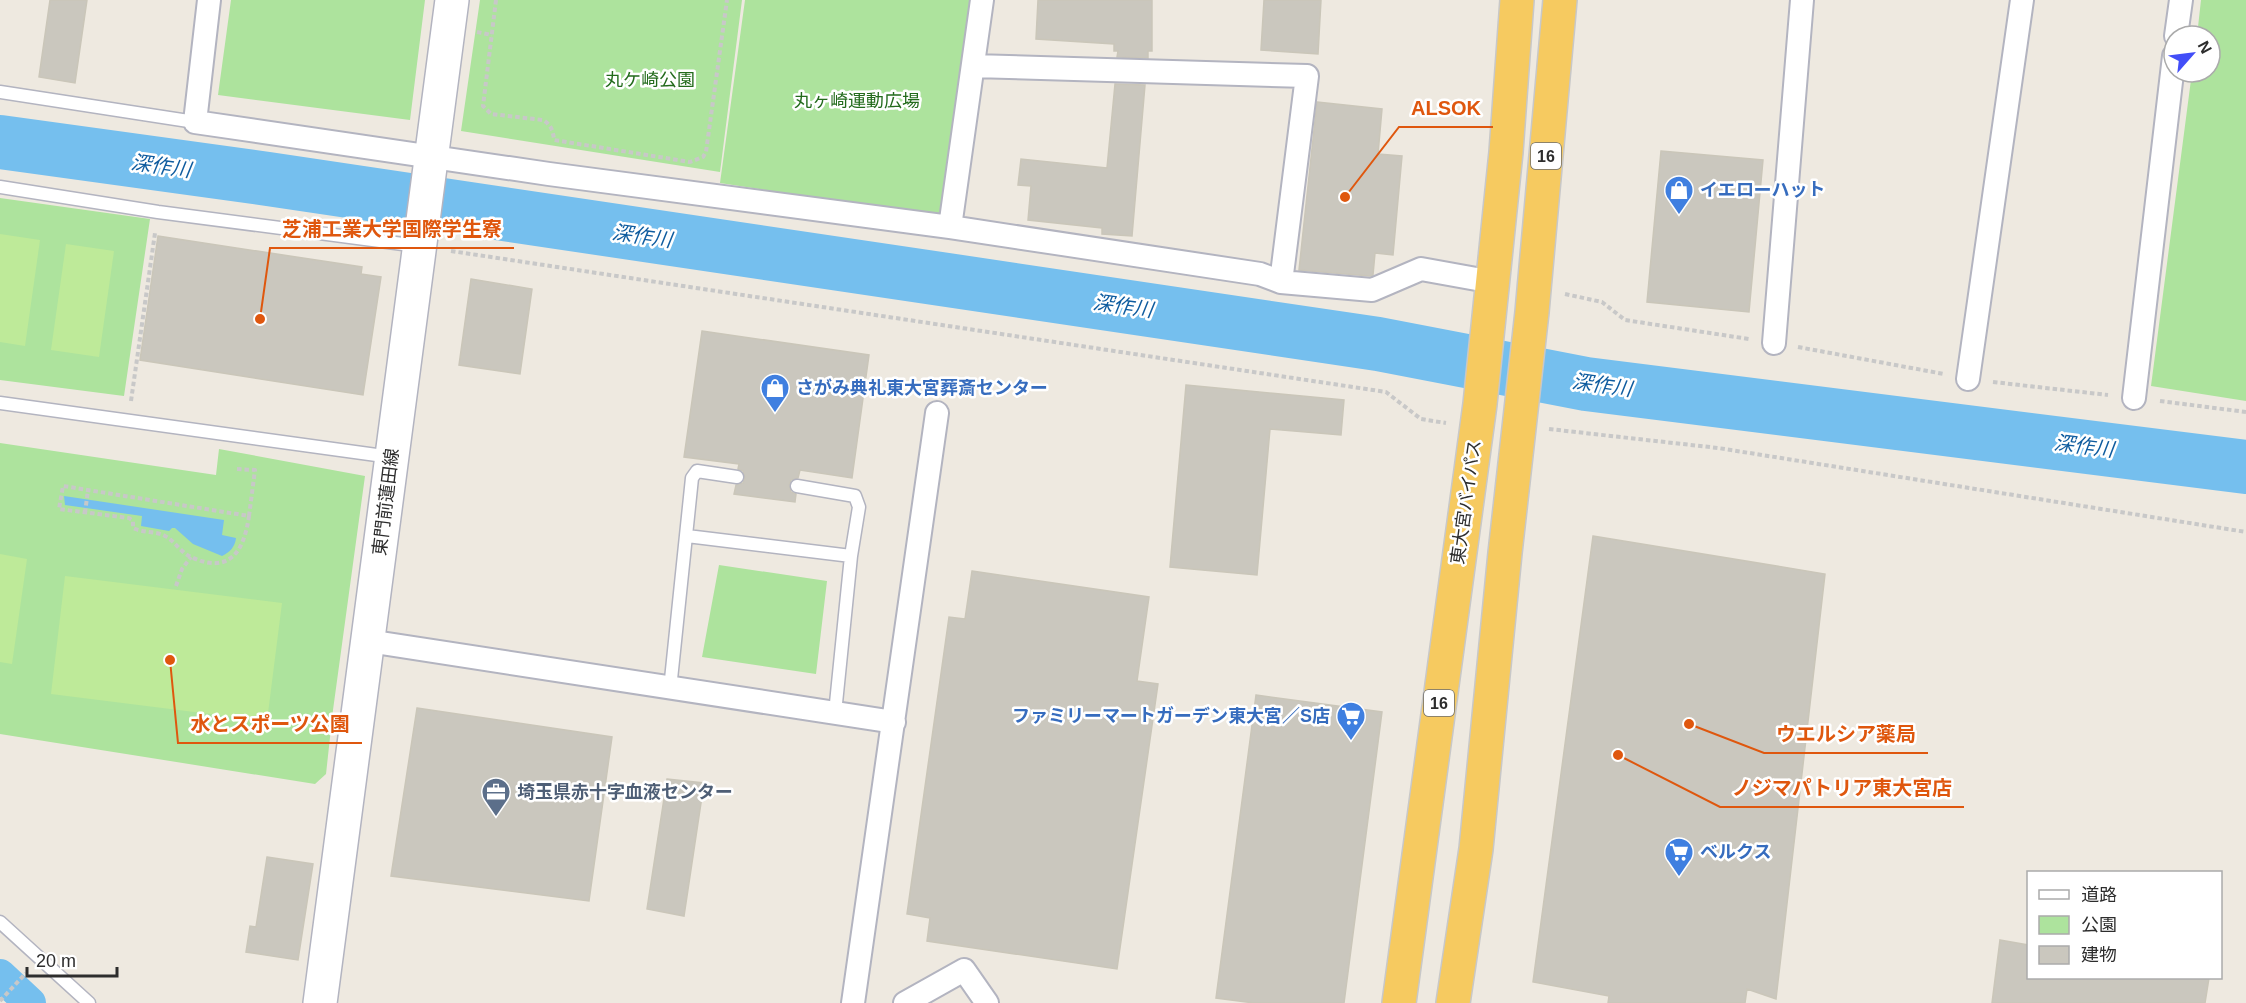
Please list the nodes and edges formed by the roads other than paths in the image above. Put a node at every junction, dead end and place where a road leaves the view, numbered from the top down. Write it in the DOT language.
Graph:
graph roads {
  1 [pos="209,0"];
  2 [pos="452,0"];
  3 [pos="982,0"];
  4 [pos="1517,0"];
  5 [pos="1560,0"];
  6 [pos="1802,0"];
  7 [pos="2022,0"];
  8 [pos="2181,0"];
  9 [pos="2178,24"];
  10 [pos="973,66"];
  11 [pos="2171,84"];
  12 [pos="0,92"];
  13 [pos="195,122"];
  14 [pos="431,162"];
  15 [pos="0,187"];
  16 [pos="950,227"];
  17 [pos="420,239"];
  18 [pos="1281,282"];
  19 [pos="1492,294"];
  20 [pos="1774,343"];
  21 [pos="1968,379"];
  22 [pos="2134,398"];
  23 [pos="0,403"];
  24 [pos="937,413"];
  25 [pos="392,457"];
  26 [pos="737,477"];
  27 [pos="797,486"];
  28 [pos="687,536"];
  29 [pos="851,556"];
  30 [pos="368,641"];
  31 [pos="670,689"];
  32 [pos="835,713"];
  33 [pos="894,722"];
  34 [pos="0,922"];
  35 [pos="89,1003"];
  36 [pos="320,1003"];
  37 [pos="853,1003"];
  38 [pos="905,1003"];
  39 [pos="987,1003"];
  40 [pos="1399,1003"];
  41 [pos="1453,1003"];
  1 -- 13 [label="street"];
  2 -- 14 [label="main road, 東門前蓮田線"];
  3 -- 10 [label="street"];
  4 -- 19 [label="highway, 東大宮バイパス / 16"];
  5 -- 41 [label="highway, 16"];
  6 -- 20 [label="street"];
  7 -- 21 [label="street"];
  8 -- 9 [label="street"];
  10 -- 16 [label="street"];
  10 -- 18 [label="street"];
  11 -- 22 [label="street"];
  12 -- 13 [label="lane"];
  13 -- 14 [label="street"];
  14 -- 16 [label="street"];
  14 -- 17 [label="main road, 東門前蓮田線"];
  15 -- 17 [label="lane"];
  16 -- 18 [label="street"];
  17 -- 25 [label="main road, 東門前蓮田線"];
  18 -- 19 [label="street"];
  19 -- 40 [label="highway, 東大宮バイパス / 16"];
  23 -- 25 [label="lane"];
  24 -- 33 [label="street"];
  25 -- 30 [label="main road, 東門前蓮田線"];
  26 -- 28 [label="lane"];
  27 -- 29 [label="lane"];
  28 -- 29 [label="lane"];
  28 -- 31 [label="lane"];
  29 -- 32 [label="lane"];
  30 -- 31 [label="street"];
  30 -- 36 [label="main road, 東門前蓮田線"];
  31 -- 32 [label="street"];
  32 -- 33 [label="street"];
  33 -- 37 [label="street"];
  34 -- 35 [label="lane"];
  38 -- 39 [label="street"];
}
